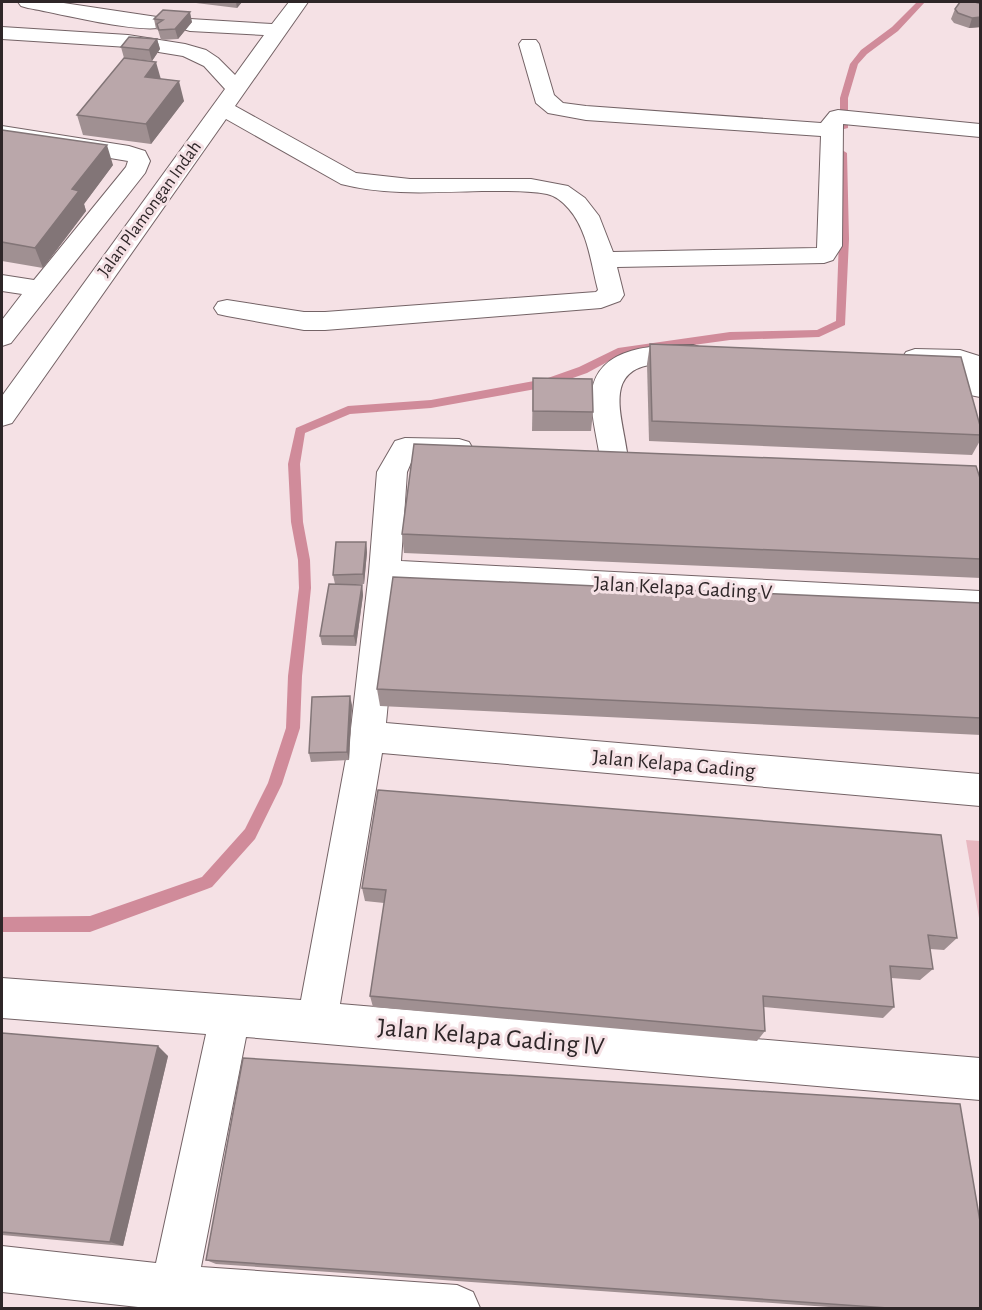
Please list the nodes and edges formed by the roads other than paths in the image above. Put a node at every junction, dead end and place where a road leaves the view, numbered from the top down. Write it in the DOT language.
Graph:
graph roads {
  1 [pos="28,2"];
  2 [pos="298,2"];
  3 [pos="138,21"];
  4 [pos="162,23"];
  5 [pos="190,25"];
  6 [pos="230,28"];
  7 [pos="276,30"];
  8 [pos="2,33"];
  9 [pos="128,41"];
  10 [pos="529,44"];
  11 [pos="199,54"];
  12 [pos="237,89"];
  13 [pos="222,108"];
  14 [pos="834,124"];
  15 [pos="981,130"];
  16 [pos="2,133"];
  17 [pos="602,260"];
  18 [pos="2,283"];
  19 [pos="38,290"];
  20 [pos="227,308"];
  21 [pos="2,337"];
  22 [pos="713,355"];
  23 [pos="886,357"];
  24 [pos="977,378"];
  25 [pos="2,416"];
  26 [pos="482,450"];
  27 [pos="614,452"];
  28 [pos="385,572"];
  29 [pos="981,604"];
  30 [pos="367,737"];
  31 [pos="981,790"];
  32 [pos="2,998"];
  33 [pos="230,1016"];
  34 [pos="317,1022"];
  35 [pos="981,1079"];
  36 [pos="2,1269"];
  37 [pos="172,1298"];
  38 [pos="457,1308"];
  1 -- 3 [label="street"];
  2 -- 7 [label="street, Jalan Plamongan Indah"];
  3 -- 4 [label="street"];
  3 -- 9 [label="street"];
  5 -- 6 [label="street"];
  6 -- 7 [label="street"];
  6 -- 11 [label="street"];
  7 -- 12 [label="street, Jalan Plamongan Indah"];
  8 -- 9 [label="street"];
  9 -- 11 [label="street"];
  10 -- 14 [label="street"];
  11 -- 12 [label="street"];
  12 -- 13 [label="street, Jalan Plamongan Indah"];
  13 -- 17 [label="street"];
  13 -- 25 [label="street, Jalan Plamongan Indah"];
  14 -- 15 [label="street"];
  14 -- 17 [label="street"];
  16 -- 19 [label="street"];
  17 -- 20 [label="street"];
  18 -- 19 [label="street"];
  19 -- 21 [label="street"];
  22 -- 27 [label="street"];
  23 -- 24 [label="street"];
  26 -- 28 [label="street"];
  28 -- 29 [label="street, Jalan Kelapa Gading V"];
  28 -- 30 [label="street"];
  30 -- 31 [label="street, Jalan Kelapa Gading"];
  30 -- 34 [label="street"];
  32 -- 33 [label="street, Jalan Kelapa Gading IV"];
  33 -- 34 [label="street, Jalan Kelapa Gading IV"];
  33 -- 37 [label="street"];
  34 -- 35 [label="street, Jalan Kelapa Gading IV"];
  36 -- 37 [label="street"];
  37 -- 38 [label="street"];
}
